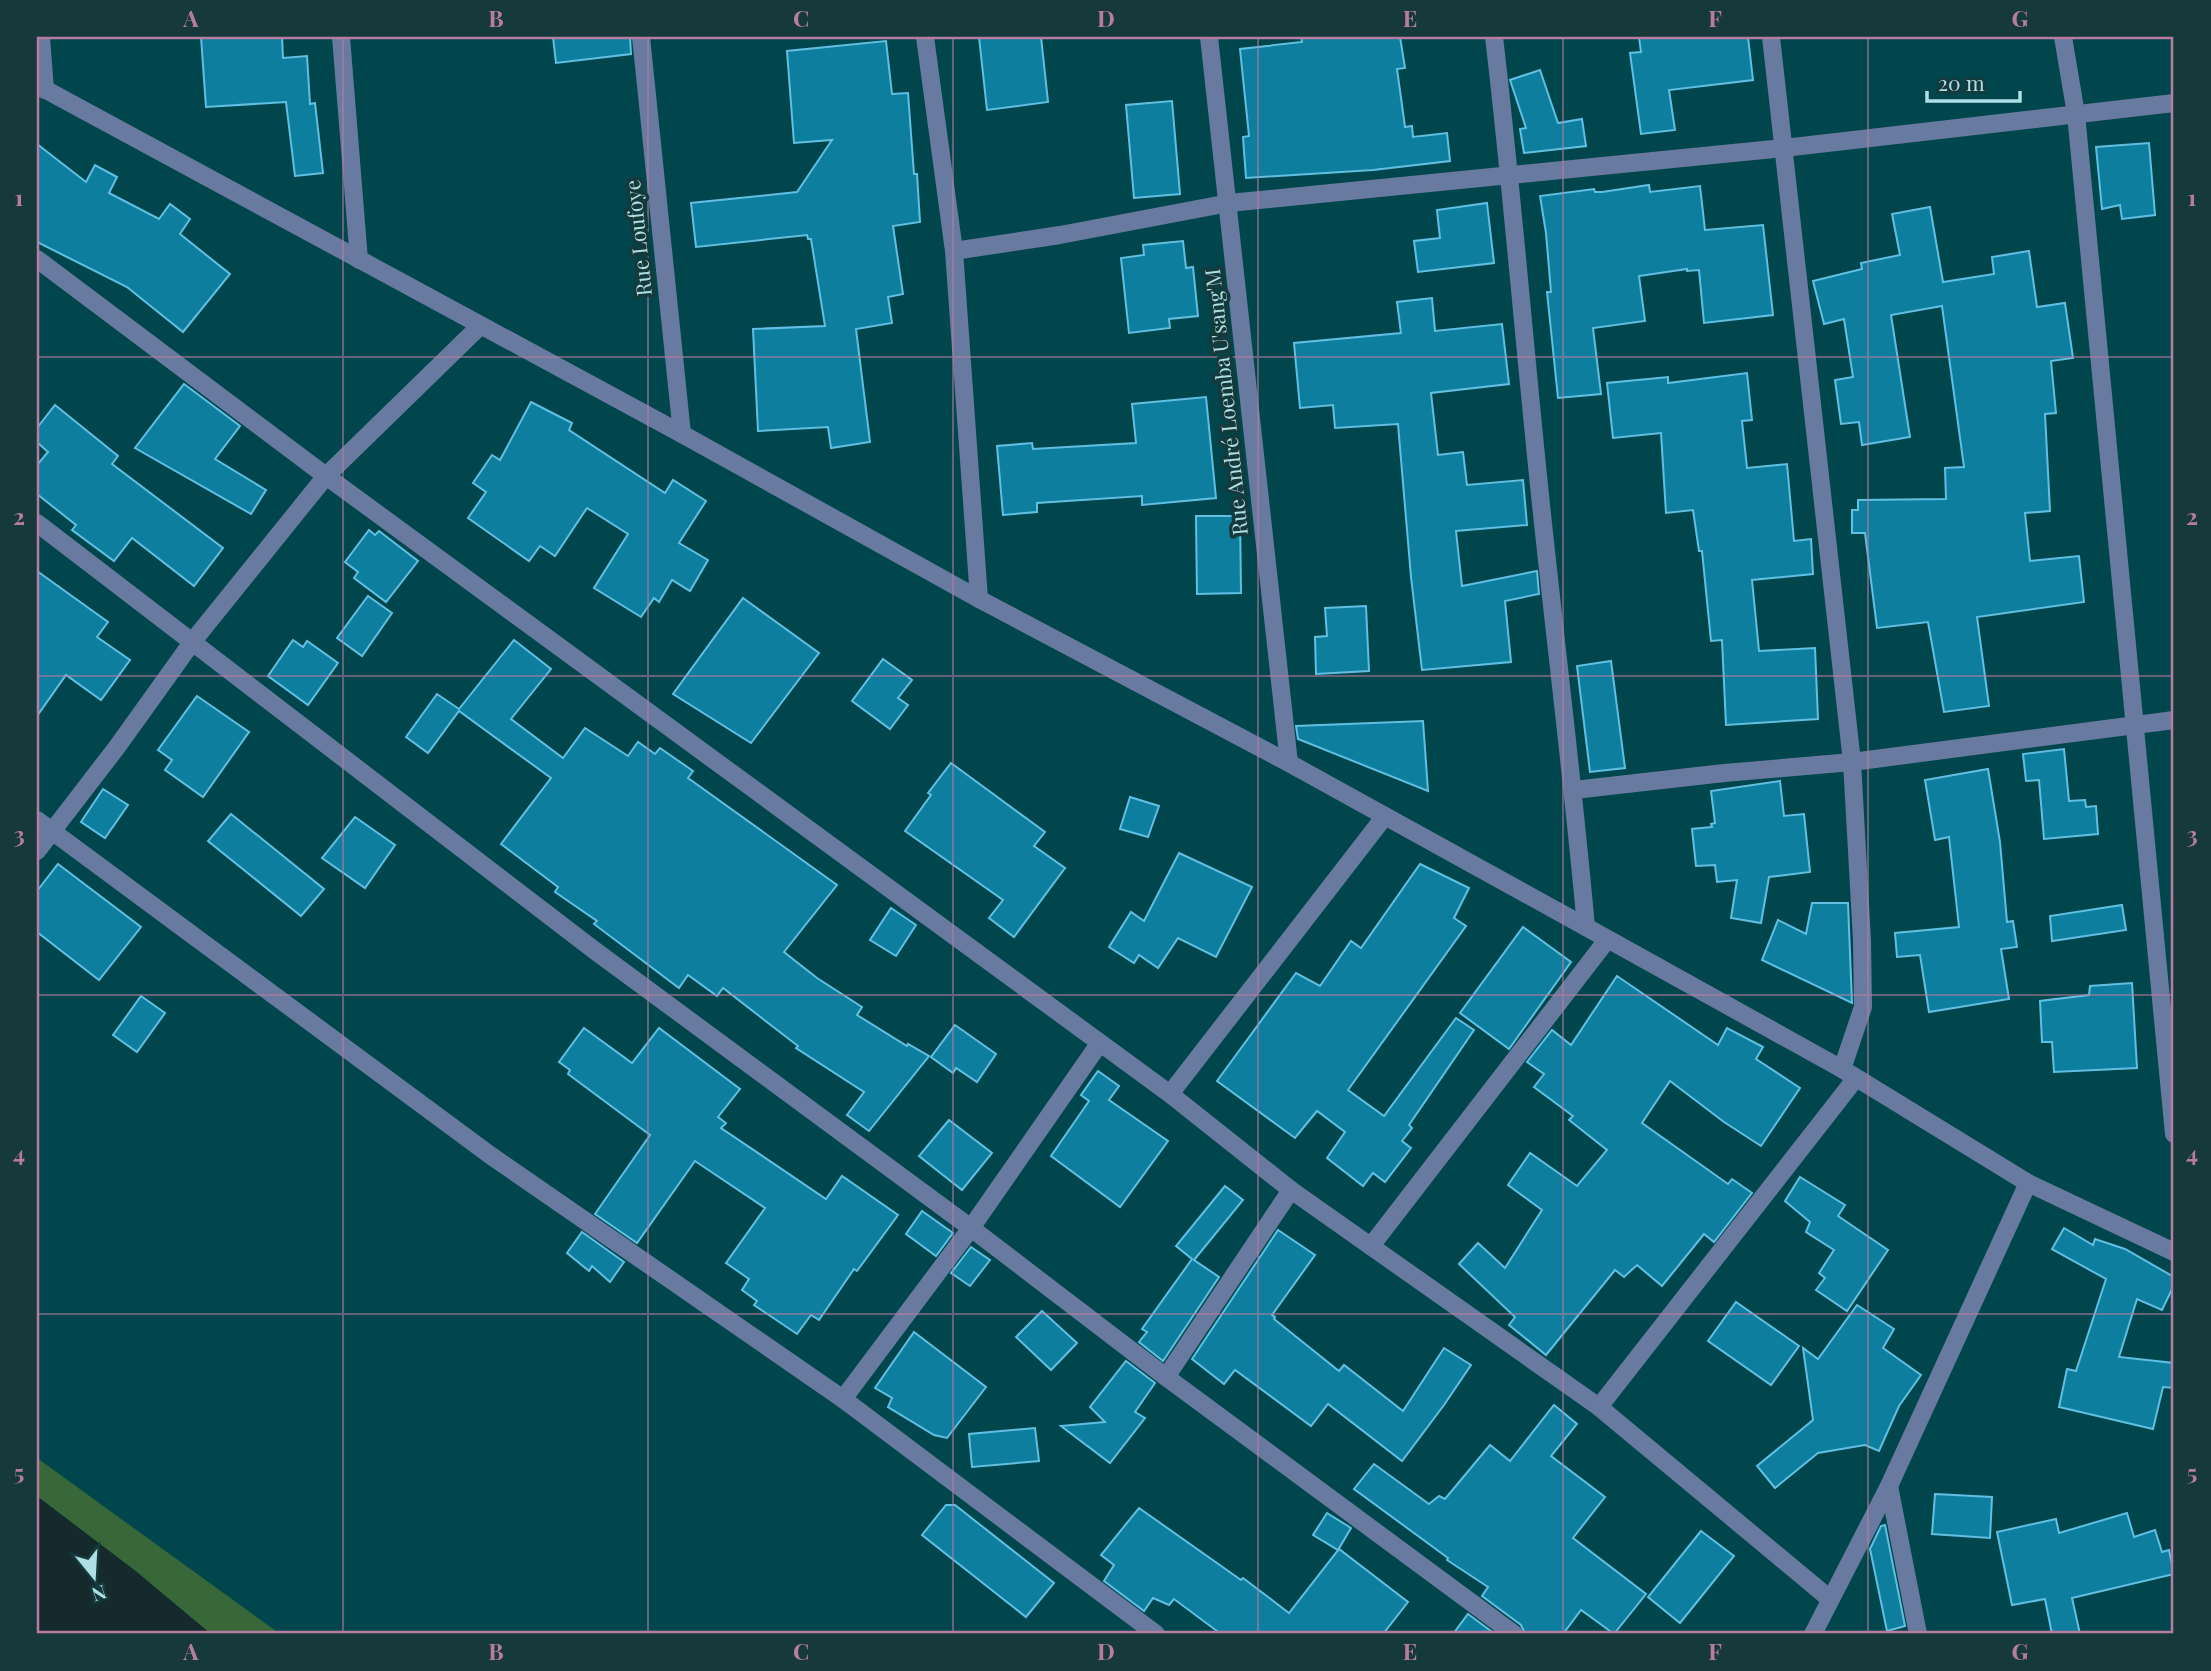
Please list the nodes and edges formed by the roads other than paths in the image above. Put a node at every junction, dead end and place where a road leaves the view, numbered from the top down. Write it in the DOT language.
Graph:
graph roads {
  1 [pos="41,37"];
  2 [pos="341,37"];
  3 [pos="641,37"];
  4 [pos="925,37"];
  5 [pos="1209,37"];
  6 [pos="1494,37"];
  7 [pos="1772,37"];
  8 [pos="2063,37"];
  9 [pos="41,87"];
  10 [pos="2174,103"];
  11 [pos="2076,114"];
  12 [pos="1784,148"];
  13 [pos="1510,175"];
  14 [pos="1229,203"];
  15 [pos="954,251"];
  16 [pos="37,259"];
  17 [pos="359,260"];
  18 [pos="480,326"];
  19 [pos="682,434"];
  20 [pos="326,476"];
  21 [pos="37,523"];
  22 [pos="979,599"];
  23 [pos="193,641"];
  24 [pos="2174,720"];
  25 [pos="2133,723"];
  26 [pos="1852,762"];
  27 [pos="1289,763"];
  28 [pos="1574,790"];
  29 [pos="1385,816"];
  30 [pos="37,820"];
  31 [pos="51,832"];
  32 [pos="37,851"];
  33 [pos="1586,927"];
  34 [pos="1607,940"];
  35 [pos="1098,1044"];
  36 [pos="1849,1073"];
  37 [pos="1170,1094"];
  38 [pos="2174,1134"];
  39 [pos="2028,1183"];
  40 [pos="1291,1190"];
  41 [pos="971,1228"];
  42 [pos="1371,1246"];
  43 [pos="2174,1252"];
  44 [pos="1166,1377"];
  45 [pos="843,1399"];
  46 [pos="1598,1407"];
  47 [pos="1889,1486"];
  48 [pos="1830,1599"];
  49 [pos="1156,1634"];
  50 [pos="1514,1634"];
  51 [pos="1814,1634"];
  52 [pos="1918,1634"];
  1 -- 9 [label="street"];
  2 -- 17 [label="street"];
  3 -- 19 [label="street, Rue Loufoye"];
  4 -- 15 [label="street"];
  5 -- 14 [label="street, Rue André Loemba U'sang'M"];
  6 -- 13 [label="street"];
  7 -- 12 [label="street"];
  8 -- 11 [label="street"];
  9 -- 17 [label="street"];
  10 -- 11 [label="street"];
  11 -- 12 [label="street"];
  11 -- 25 [label="street"];
  12 -- 13 [label="street"];
  12 -- 26 [label="street"];
  13 -- 14 [label="street"];
  13 -- 28 [label="street"];
  14 -- 15 [label="street"];
  14 -- 27 [label="street, Rue André Loemba U'sang'M"];
  15 -- 22 [label="street"];
  16 -- 20 [label="street"];
  17 -- 18 [label="street"];
  18 -- 19 [label="street"];
  18 -- 20 [label="street"];
  19 -- 22 [label="street"];
  20 -- 23 [label="street"];
  20 -- 35 [label="street"];
  21 -- 23 [label="street"];
  22 -- 27 [label="street"];
  23 -- 31 [label="street"];
  23 -- 41 [label="street"];
  24 -- 25 [label="street"];
  25 -- 26 [label="street"];
  25 -- 38 [label="street"];
  26 -- 28 [label="street"];
  26 -- 36 [label="street"];
  27 -- 29 [label="street"];
  28 -- 33 [label="street"];
  29 -- 33 [label="street"];
  29 -- 37 [label="street"];
  30 -- 31 [label="street"];
  31 -- 32 [label="street"];
  31 -- 45 [label="street"];
  33 -- 34 [label="street"];
  34 -- 36 [label="street"];
  34 -- 42 [label="street"];
  35 -- 37 [label="street"];
  35 -- 41 [label="street"];
  36 -- 39 [label="street"];
  36 -- 46 [label="street"];
  37 -- 40 [label="street"];
  39 -- 43 [label="street"];
  39 -- 47 [label="street"];
  40 -- 42 [label="street"];
  40 -- 44 [label="street"];
  41 -- 44 [label="street"];
  41 -- 45 [label="street"];
  42 -- 46 [label="street"];
  44 -- 50 [label="street"];
  45 -- 49 [label="street"];
  46 -- 48 [label="street"];
  47 -- 48 [label="street"];
  47 -- 52 [label="street"];
  48 -- 51 [label="street"];
}
